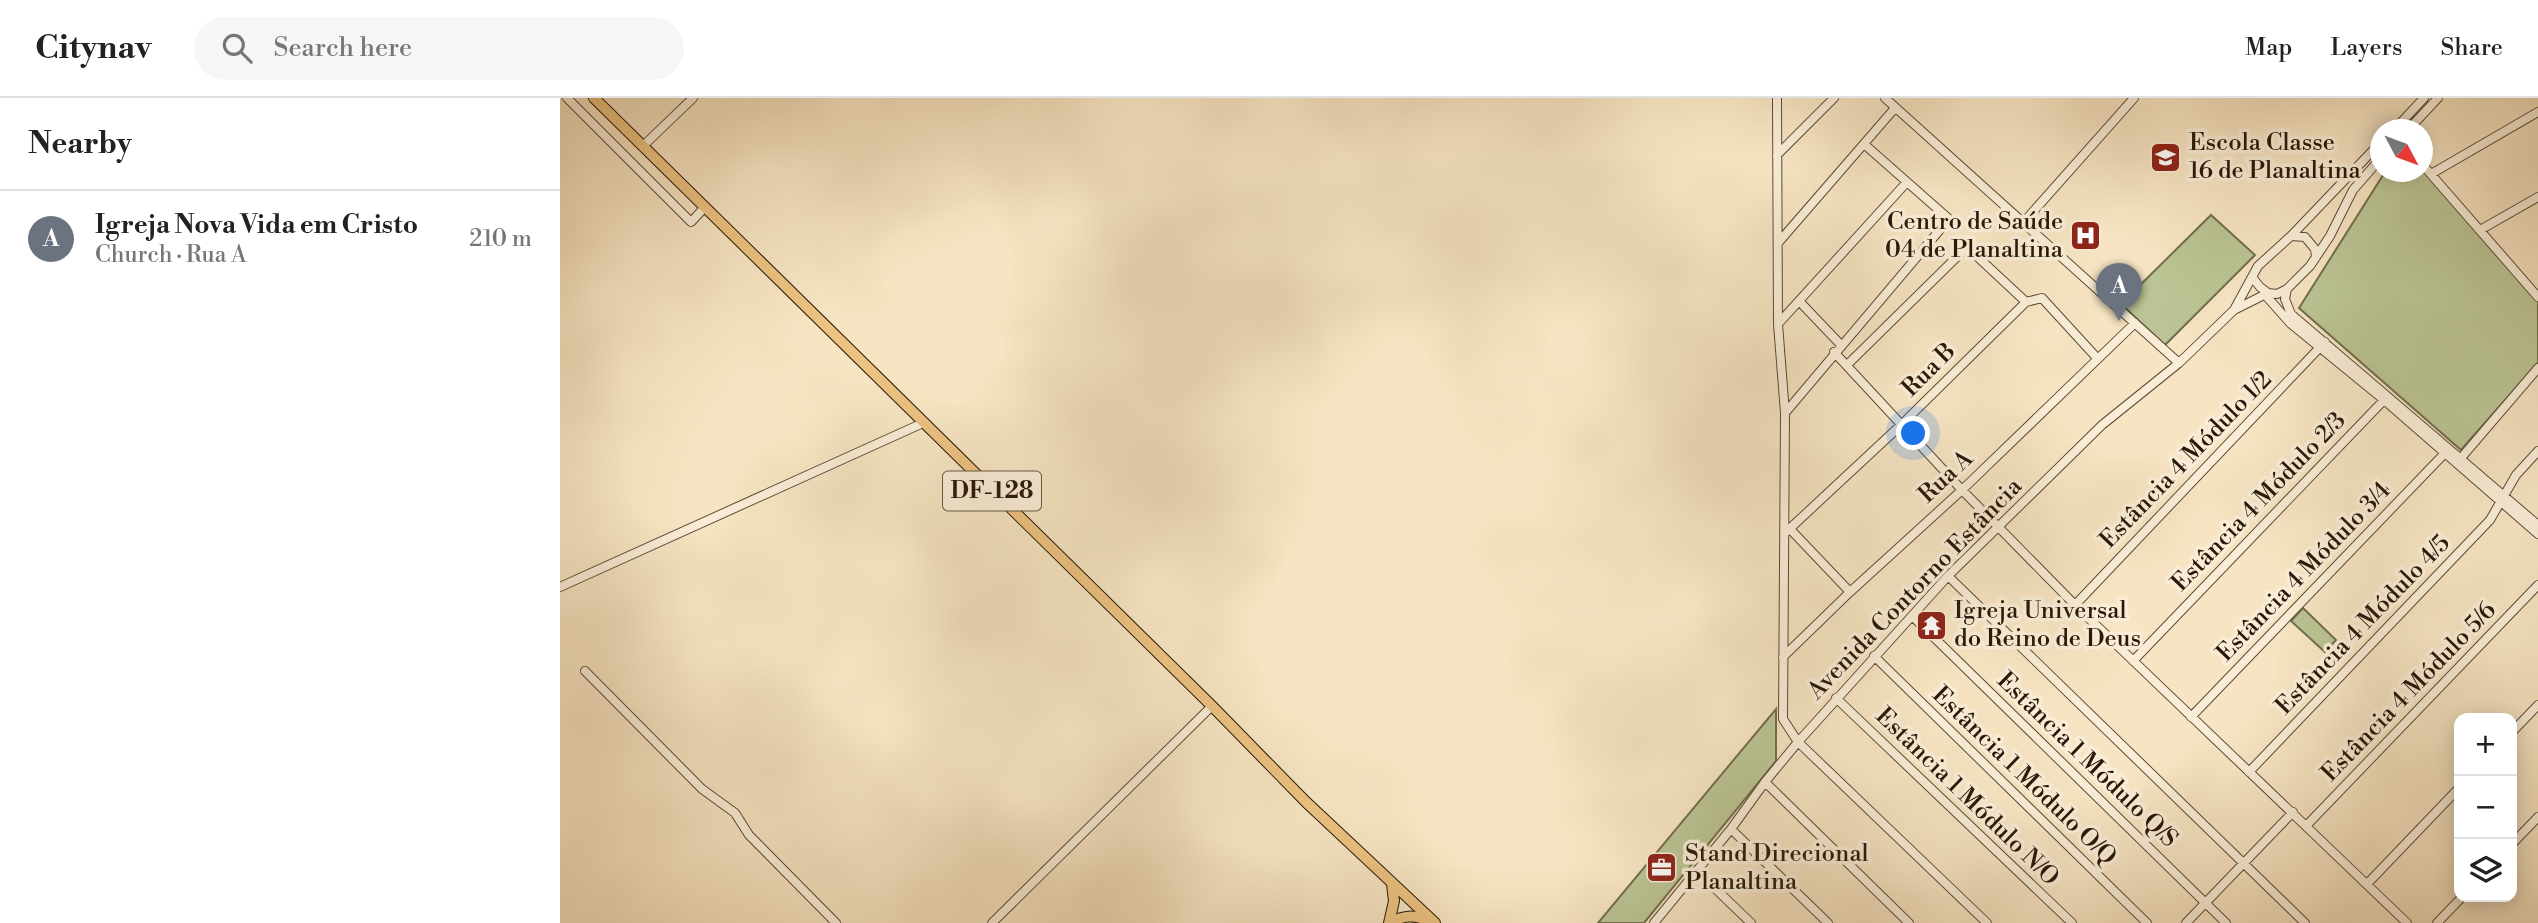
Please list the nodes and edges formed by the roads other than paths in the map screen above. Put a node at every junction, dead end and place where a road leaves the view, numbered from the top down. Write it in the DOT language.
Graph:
graph roads {
  1 [pos="567,98"];
  2 [pos="594,98"];
  3 [pos="693,98"];
  4 [pos="1777,98"];
  5 [pos="1834,98"];
  6 [pos="1885,98"];
  7 [pos="2134,98"];
  8 [pos="2424,98"];
  9 [pos="2438,98"];
  10 [pos="1895,107"];
  11 [pos="2538,112"];
  12 [pos="2404,119"];
  13 [pos="2418,119"];
  14 [pos="1864,144"];
  15 [pos="643,146"];
  16 [pos="2370,154"];
  17 [pos="1777,155"];
  18 [pos="2370,171"];
  19 [pos="2433,173"];
  20 [pos="2433,176"];
  21 [pos="1907,182"];
  22 [pos="2538,197"];
  23 [pos="705,207"];
  24 [pos="2023,223"];
  25 [pos="2480,230"];
  26 [pos="2291,236"];
  27 [pos="1778,243"];
  28 [pos="2316,258"];
  29 [pos="2252,277"];
  30 [pos="2534,286"];
  31 [pos="2287,289"];
  32 [pos="2268,292"];
  33 [pos="2538,297"];
  34 [pos="1799,301"];
  35 [pos="2026,302"];
  36 [pos="2234,310"];
  37 [pos="2134,323"];
  38 [pos="1778,324"];
  39 [pos="1841,345"];
  40 [pos="2322,345"];
  41 [pos="1834,352"];
  42 [pos="2097,358"];
  43 [pos="2179,363"];
  44 [pos="1847,365"];
  45 [pos="2538,369"];
  46 [pos="2384,400"];
  47 [pos="1784,412"];
  48 [pos="923,424"];
  49 [pos="1901,425"];
  50 [pos="2538,451"];
  51 [pos="2445,453"];
  52 [pos="2461,458"];
  53 [pos="1962,490"];
  54 [pos="2502,498"];
  55 [pos="2538,525"];
  56 [pos="1999,527"];
  57 [pos="1788,531"];
  58 [pos="2538,534"];
  59 [pos="1948,576"];
  60 [pos="2538,584"];
  61 [pos="560,587"];
  62 [pos="1850,592"];
  63 [pos="2075,605"];
  64 [pos="1912,615"];
  65 [pos="1874,656"];
  66 [pos="1783,657"];
  67 [pos="2133,660"];
  68 [pos="585,671"];
  69 [pos="1836,698"];
  70 [pos="2538,705"];
  71 [pos="1212,706"];
  72 [pos="2191,716"];
  73 [pos="2517,727"];
  74 [pos="1798,742"];
  75 [pos="2249,772"];
  76 [pos="1765,782"];
  77 [pos="2454,793"];
  78 [pos="2293,812"];
  79 [pos="2538,817"];
  80 [pos="2307,825"];
  81 [pos="1731,829"];
  82 [pos="2517,839"];
  83 [pos="2243,864"];
  84 [pos="1697,871"];
  85 [pos="1392,883"];
  86 [pos="2367,884"];
  87 [pos="2457,902"];
  88 [pos="2205,903"];
  89 [pos="1661,915"];
  90 [pos="836,923"];
  91 [pos="992,923"];
  92 [pos="1389,923"];
  93 [pos="1434,923"];
  94 [pos="1654,923"];
  95 [pos="1670,923"];
  96 [pos="1751,923"];
  97 [pos="1828,923"];
  98 [pos="1909,923"];
  99 [pos="1987,923"];
  100 [pos="2072,923"];
  101 [pos="2147,923"];
  102 [pos="2186,923"];
  103 [pos="2226,923"];
  104 [pos="2305,923"];
  105 [pos="2407,923"];
  106 [pos="2437,923"];
  1 -- 23 [label="street"];
  2 -- 15 [label="main road, DF-128 / DF-128"];
  3 -- 15 [label="street"];
  4 -- 17 [label="street"];
  5 -- 17 [label="street"];
  6 -- 10 [label="street"];
  7 -- 24 [label="street"];
  8 -- 12 [label="street"];
  9 -- 13 [label="street"];
  10 -- 14 [label="street"];
  10 -- 24 [label="street"];
  11 -- 19 [label="street"];
  14 -- 21 [label="street"];
  14 -- 27 [label="street"];
  15 -- 23 [label="main road, DF-128 / DF-128"];
  16 -- 26 [label="street, Avenida Contorno Estância"];
  17 -- 27 [label="street"];
  18 -- 28 [label="street"];
  20 -- 25 [label="street"];
  21 -- 34 [label="street"];
  21 -- 39 [label="street"];
  22 -- 25 [label="street"];
  23 -- 48 [label="main road, DF-128 / DF-128"];
  24 -- 37 [label="street"];
  25 -- 30 [label="street"];
  26 -- 28 [label="street"];
  26 -- 29 [label="street, Avenida Contorno Estância"];
  27 -- 38 [label="street"];
  28 -- 31 [label="street"];
  29 -- 32 [label="street"];
  29 -- 36 [label="street, Avenida Contorno Estância"];
  30 -- 33 [label="street"];
  31 -- 32 [label="street, Avenida Contorno Estância"];
  31 -- 40 [label="street"];
  32 -- 36 [label="street, Avenida Contorno Estância"];
  32 -- 40 [label="street"];
  34 -- 38 [label="street"];
  34 -- 39 [label="street"];
  35 -- 42 [label="street"];
  35 -- 44 [label="street"];
  35 -- 49 [label="street, Rua B"];
  36 -- 43 [label="street, Avenida Contorno Estância"];
  37 -- 42 [label="street, Rua A"];
  37 -- 43 [label="street"];
  38 -- 47 [label="street"];
  39 -- 41 [label="street"];
  40 -- 46 [label="street"];
  40 -- 52 [label="street"];
  40 -- 63 [label="street, Estância 4 Módulo 1/2"];
  41 -- 44 [label="street"];
  41 -- 47 [label="street"];
  42 -- 53 [label="street, Rua A"];
  43 -- 56 [label="street, Avenida Contorno Estância"];
  44 -- 49 [label="street"];
  45 -- 52 [label="street"];
  46 -- 51 [label="street"];
  46 -- 67 [label="street, Estância 4 Módulo 2/3"];
  47 -- 57 [label="street"];
  48 -- 61 [label="street"];
  48 -- 71 [label="main road, DF-128 / DF-128"];
  49 -- 53 [label="street"];
  49 -- 57 [label="street, Rua B"];
  50 -- 54 [label="street, Estância 4 Módulo 4/5"];
  51 -- 52 [label="street"];
  51 -- 54 [label="street"];
  51 -- 72 [label="street, Estância 4 Módulo 3/4"];
  52 -- 54 [label="street"];
  53 -- 56 [label="street"];
  53 -- 62 [label="street, Rua A"];
  54 -- 55 [label="street"];
  54 -- 58 [label="street"];
  54 -- 75 [label="street, Estância 4 Módulo 4/5"];
  56 -- 59 [label="street, Avenida Contorno Estância"];
  56 -- 63 [label="street"];
  57 -- 62 [label="street"];
  57 -- 66 [label="street"];
  59 -- 64 [label="street, Avenida Contorno Estância"];
  59 -- 83 [label="street"];
  60 -- 80 [label="street, Estância 4 Módulo 5/6"];
  62 -- 66 [label="street, Rua A"];
  63 -- 67 [label="street"];
  64 -- 65 [label="street, Avenida Contorno Estância"];
  64 -- 88 [label="street, Estância 1 Módulo Q/S"];
  65 -- 69 [label="street, Avenida Contorno Estância"];
  65 -- 101 [label="street, Estância 1 Módulo O/Q"];
  66 -- 74 [label="street"];
  67 -- 72 [label="street"];
  68 -- 90 [label="street"];
  69 -- 74 [label="street, Avenida Contorno Estância"];
  69 -- 100 [label="street, Estância 1 Módulo N/O"];
  70 -- 73 [label="street"];
  71 -- 85 [label="main road, DF-128 / DF-128"];
  71 -- 91 [label="street"];
  72 -- 75 [label="street"];
  74 -- 76 [label="street, Avenida Contorno Estância"];
  74 -- 99 [label="street"];
  75 -- 78 [label="street"];
  76 -- 81 [label="street, Avenida Contorno Estância"];
  76 -- 98 [label="street"];
  77 -- 86 [label="street"];
  78 -- 80 [label="street"];
  78 -- 83 [label="street"];
  79 -- 82 [label="street"];
  80 -- 86 [label="street"];
  81 -- 84 [label="street, Avenida Contorno Estância"];
  81 -- 97 [label="street"];
  83 -- 88 [label="street"];
  83 -- 104 [label="street"];
  84 -- 89 [label="street, Avenida Contorno Estância"];
  84 -- 96 [label="street"];
  85 -- 92 [label="main road"];
  85 -- 93 [label="main road, DF-128 / DF-128"];
  86 -- 105 [label="street"];
  87 -- 106 [label="street"];
  88 -- 102 [label="street"];
  88 -- 103 [label="street, Estância 1 Módulo Q/S"];
  89 -- 94 [label="street, Avenida Contorno Estância"];
  89 -- 95 [label="street"];
  92 -- 93 [label="main road"];
}
